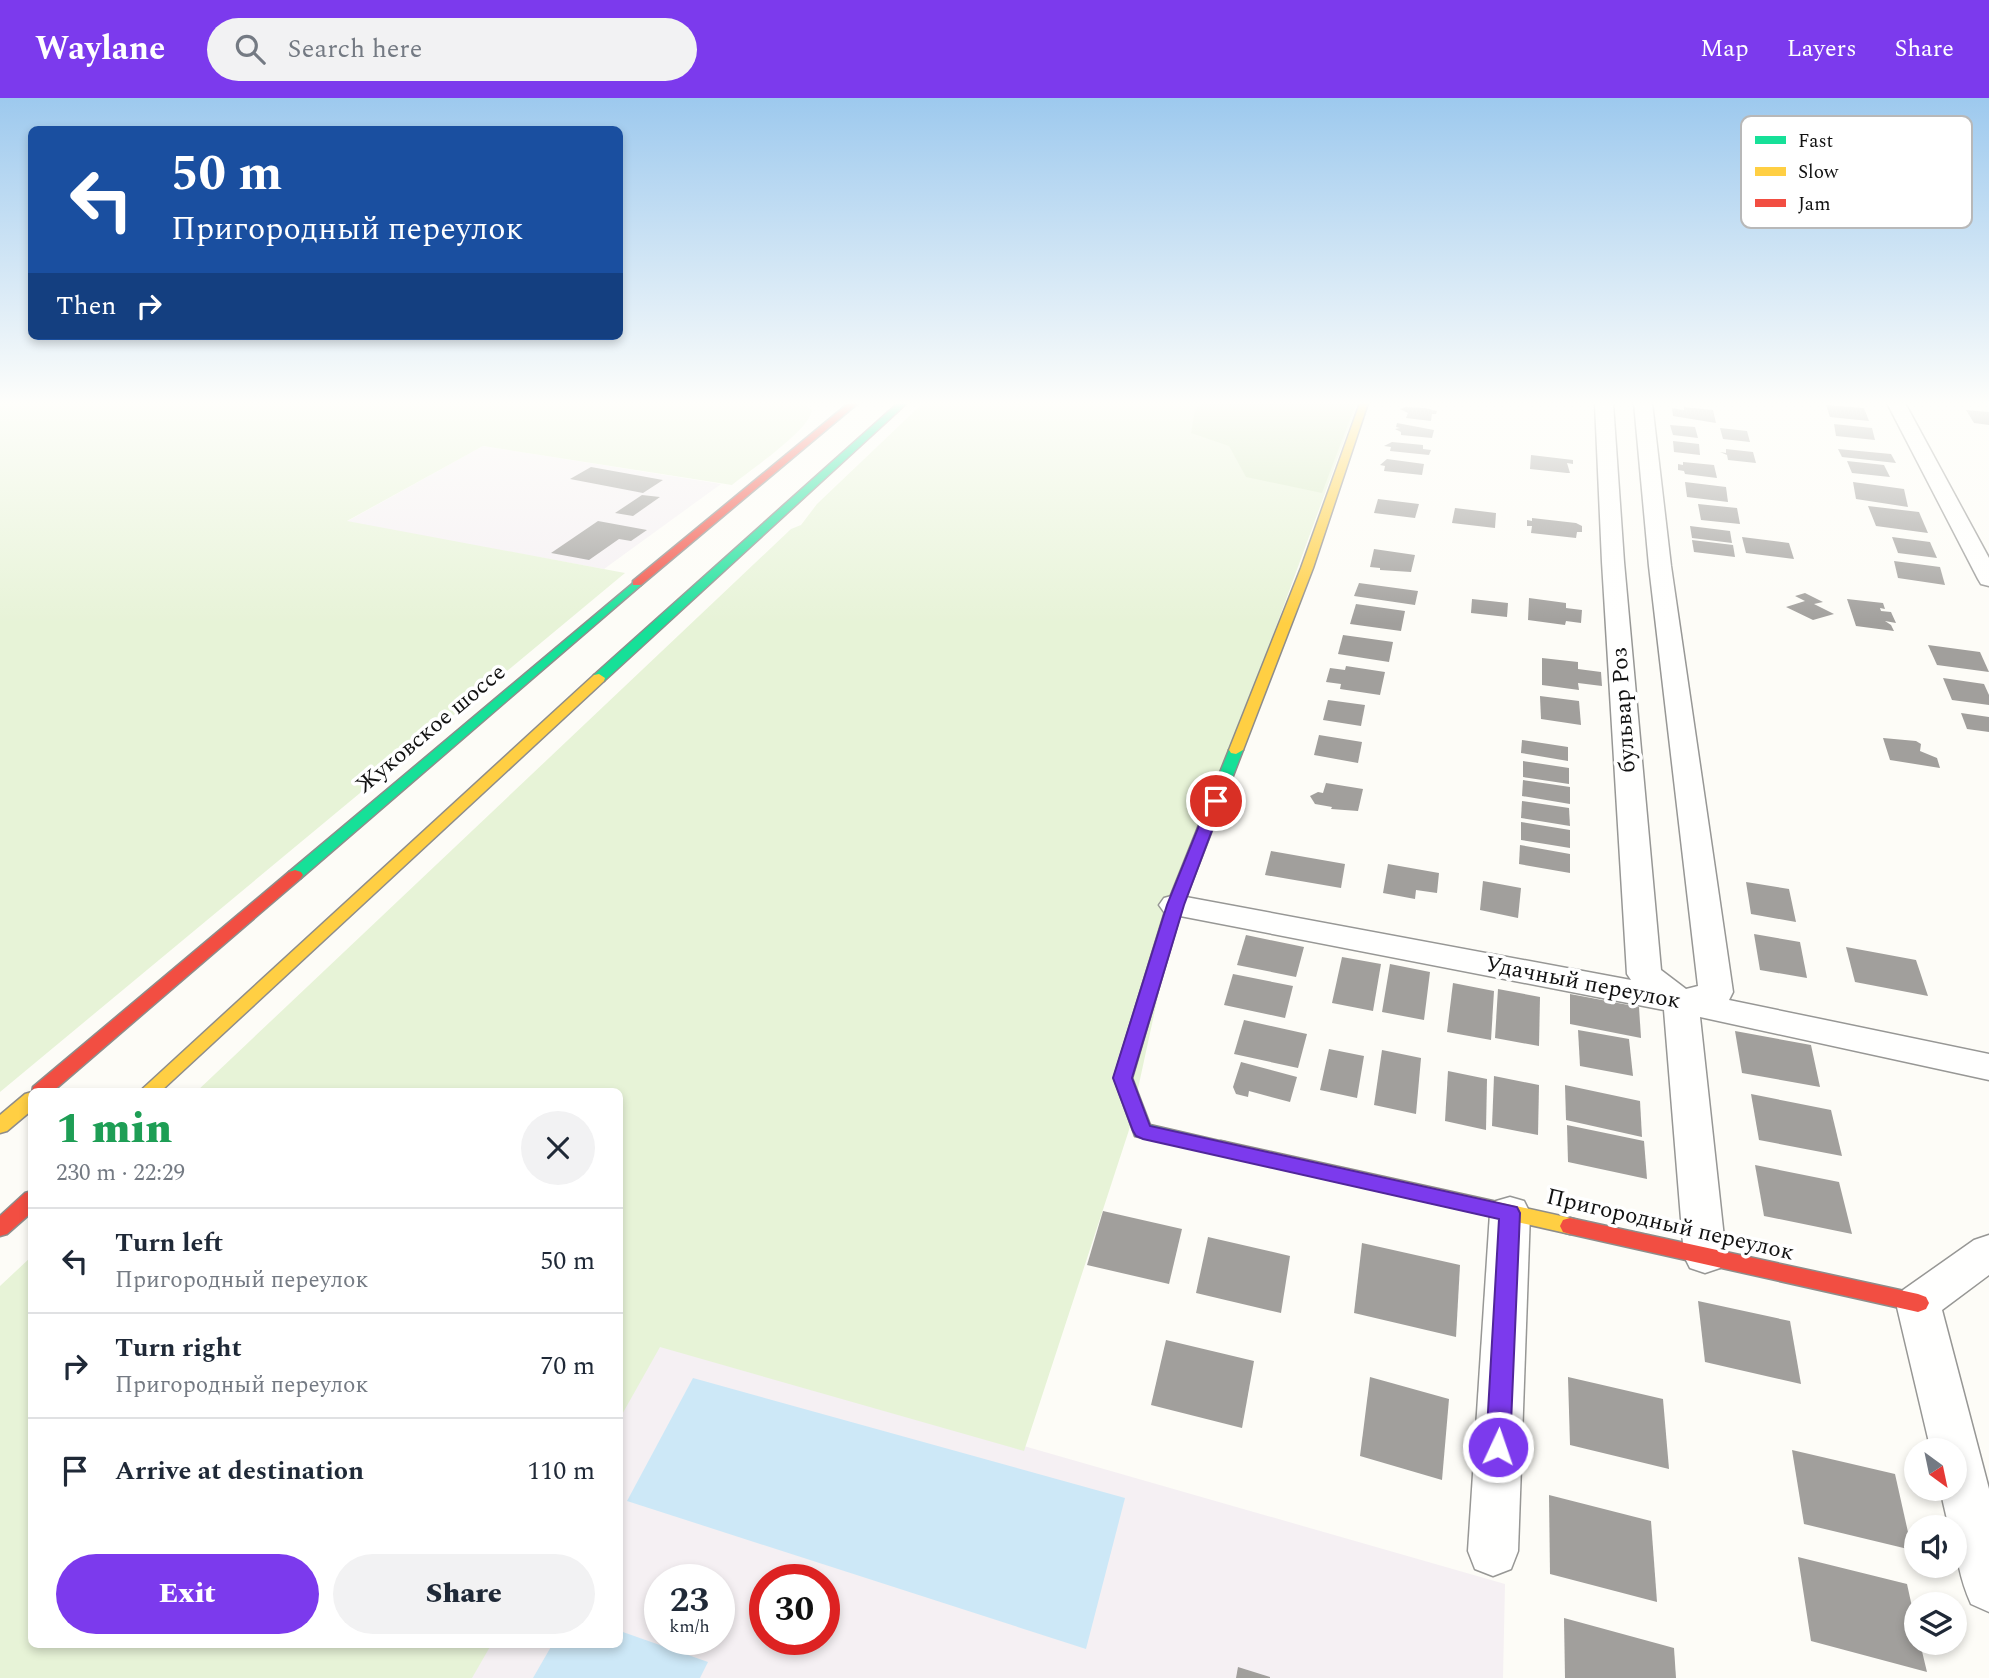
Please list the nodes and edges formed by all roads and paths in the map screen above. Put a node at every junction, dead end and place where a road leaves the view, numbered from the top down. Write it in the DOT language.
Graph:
graph roads {
  1 [pos="764,477"];
  2 [pos="821,477"];
  3 [pos="1339,477"];
  4 [pos="1608,477"];
  5 [pos="1651,477"];
  6 [pos="1935,477"];
  7 [pos="1989,579"];
  8 [pos="1175,905"];
  9 [pos="1681,1001"];
  10 [pos="1989,1067"];
  11 [pos="45,1088"];
  12 [pos="152,1088"];
  13 [pos="28,1102"];
  14 [pos="0,1126"];
  15 [pos="28,1203"];
  16 [pos="1510,1213"];
  17 [pos="0,1228"];
  18 [pos="1989,1252"];
  19 [pos="1705,1256"];
  20 [pos="1918,1303"];
  21 [pos="1493,1551"];
  22 [pos="1989,1586"];
  1 -- 11 [label="main road, Жуковское шоссе"];
  2 -- 12 [label="main road"];
  3 -- 8 [label="main road, Пригородный переулок"];
  4 -- 9 [label="street, бульвар Роз"];
  5 -- 9 [label="street"];
  6 -- 7 [label="street"];
  8 -- 9 [label="street, Удачный переулок"];
  8 -- 16 [label="main road, Пригородный переулок"];
  9 -- 10 [label="street, Удачный переулок"];
  9 -- 19 [label="street"];
  13 -- 14 [label="main road"];
  15 -- 17 [label="main road"];
  16 -- 19 [label="main road, Пригородный переулок"];
  16 -- 21 [label="street"];
  18 -- 20 [label="street"];
  19 -- 20 [label="main road, Пригородный переулок"];
  20 -- 22 [label="street"];
}
